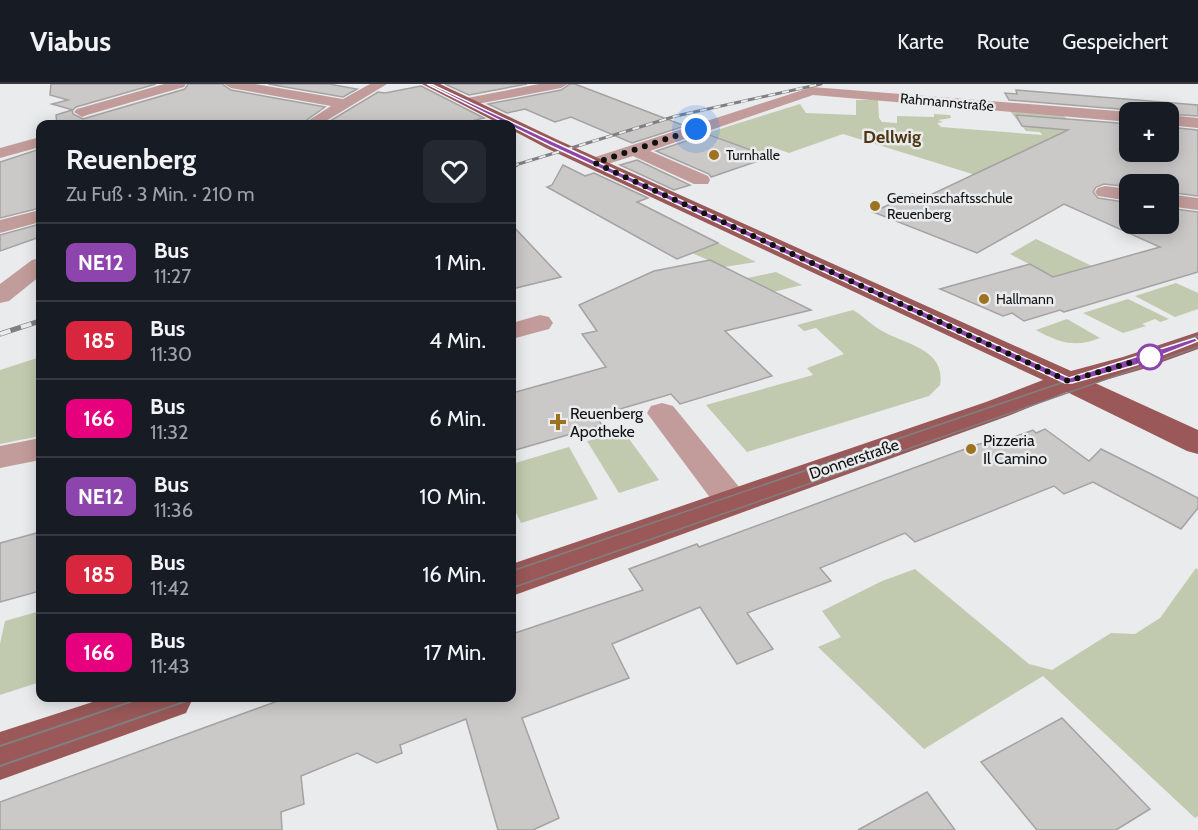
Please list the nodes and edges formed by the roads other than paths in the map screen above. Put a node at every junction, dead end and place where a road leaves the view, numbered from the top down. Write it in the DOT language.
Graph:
graph roads {
  1 [pos="179,84"];
  2 [pos="231,84"];
  3 [pos="380,84"];
  4 [pos="429,84"];
  5 [pos="561,84"];
  6 [pos="467,102"];
  7 [pos="345,104"];
  8 [pos="82,112"];
  9 [pos="1119,116"];
  10 [pos="318,120"];
  11 [pos="505,120"];
  12 [pos="1179,121"];
  13 [pos="1198,123"];
  14 [pos="516,125"];
  15 [pos="36,143"];
  16 [pos="634,150"];
  17 [pos="0,153"];
  18 [pos="595,163"];
  19 [pos="702,180"];
  20 [pos="1105,192"];
  21 [pos="1119,194"];
  22 [pos="1179,201"];
  23 [pos="1198,204"];
  24 [pos="36,217"];
  25 [pos="0,227"];
  26 [pos="36,268"];
  27 [pos="0,296"];
  28 [pos="540,323"];
  29 [pos="516,330"];
  30 [pos="1198,340"];
  31 [pos="1068,381"];
  32 [pos="662,413"];
  33 [pos="1198,443"];
  34 [pos="36,450"];
  35 [pos="0,457"];
  36 [pos="732,502"];
  37 [pos="516,579"];
  38 [pos="158,702"];
  39 [pos="0,756"];
  1 -- 8 [label="street"];
  2 -- 7 [label="street"];
  3 -- 7 [label="street"];
  4 -- 6 [label="main road"];
  5 -- 6 [label="street"];
  6 -- 11 [label="main road"];
  7 -- 10 [label="street"];
  9 -- 16 [label="street, Rahmannstraße"];
  12 -- 13 [label="street"];
  14 -- 18 [label="main road"];
  15 -- 17 [label="street"];
  16 -- 18 [label="street, Rahmannstraße"];
  16 -- 19 [label="street"];
  18 -- 31 [label="main road"];
  20 -- 21 [label="street"];
  22 -- 23 [label="street"];
  24 -- 25 [label="street"];
  26 -- 27 [label="street"];
  28 -- 29 [label="street"];
  30 -- 31 [label="main road, Donnerstraße"];
  31 -- 33 [label="main road"];
  31 -- 36 [label="main road, Donnerstraße"];
  32 -- 36 [label="street"];
  34 -- 35 [label="street"];
  36 -- 37 [label="main road, Donnerstraße"];
  38 -- 39 [label="main road"];
}
